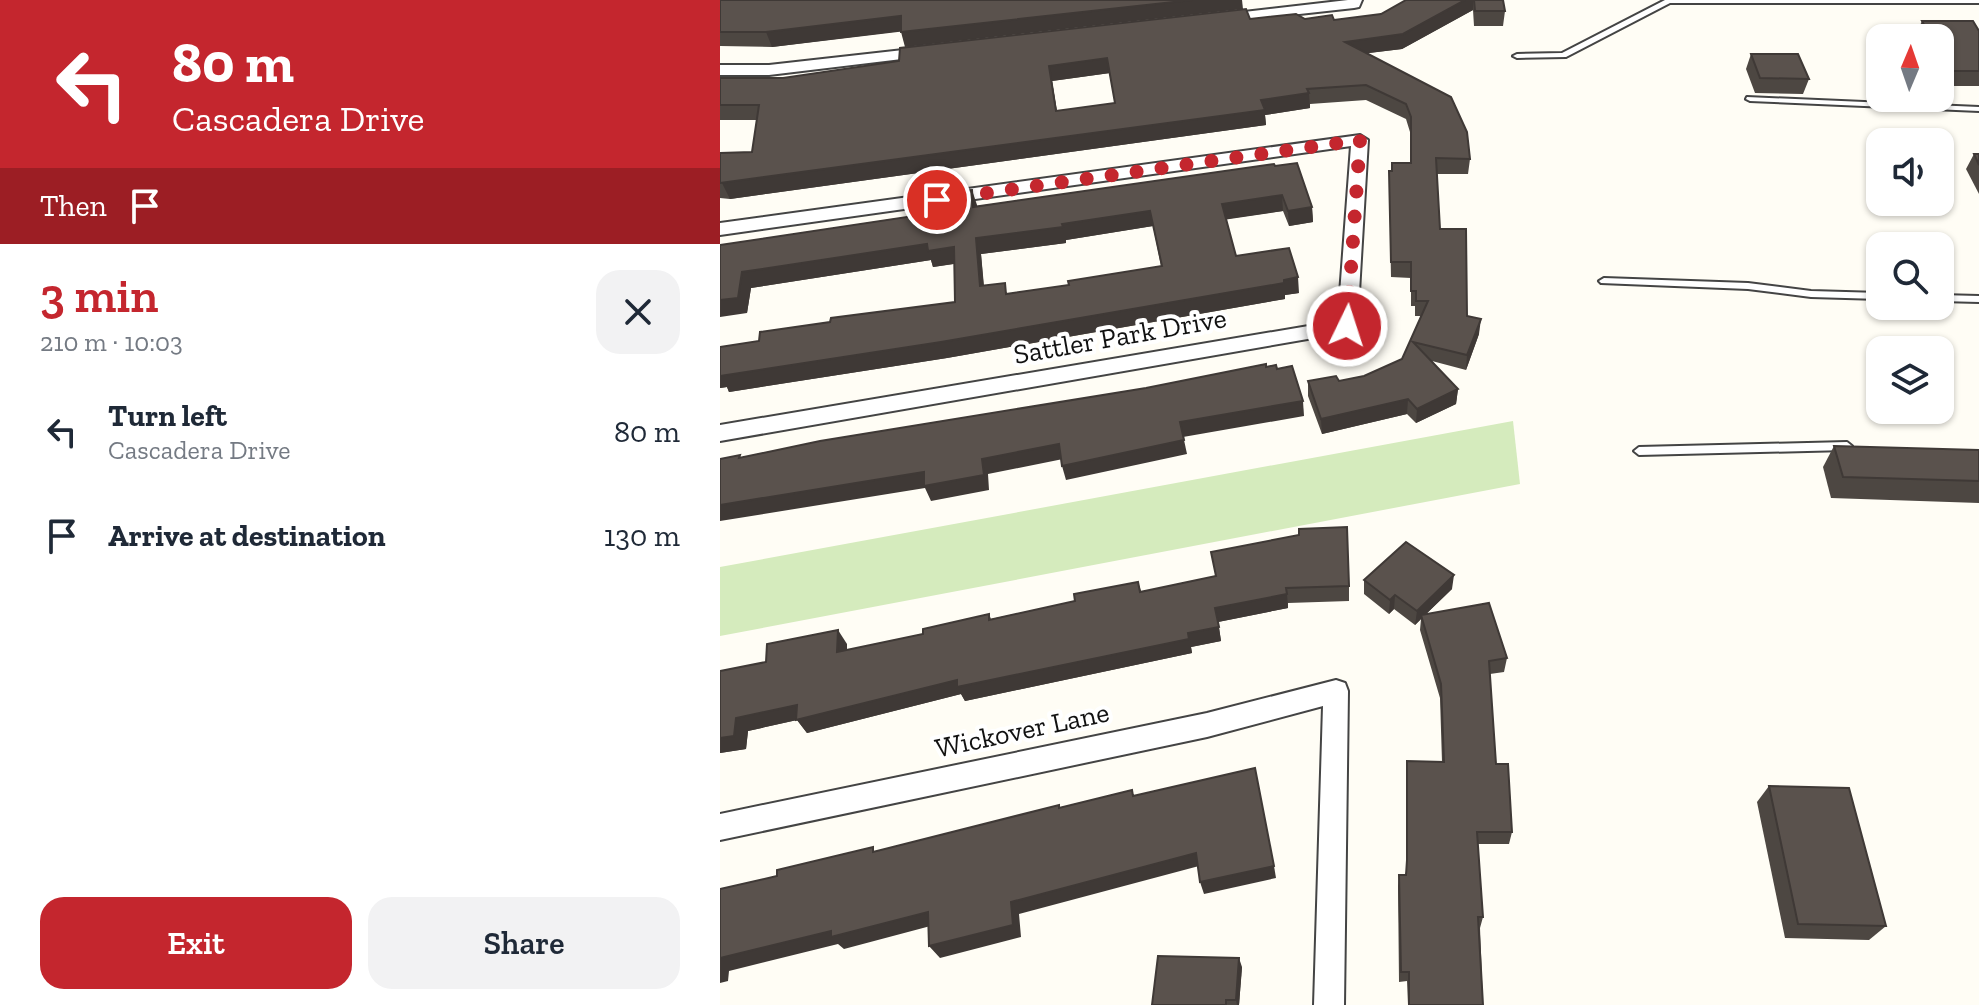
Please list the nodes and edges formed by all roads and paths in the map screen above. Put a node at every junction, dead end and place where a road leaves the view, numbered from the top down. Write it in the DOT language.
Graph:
graph roads {
  1 [pos="1979,1"];
  2 [pos="1354,2"];
  3 [pos="1196,22"];
  4 [pos="943,51"];
  5 [pos="1517,56"];
  6 [pos="720,70"];
  7 [pos="1750,99"];
  8 [pos="1979,109"];
  9 [pos="720,229"];
  10 [pos="1604,281"];
  11 [pos="1866,296"];
  12 [pos="1954,298"];
  13 [pos="1979,299"];
  14 [pos="720,433"];
  15 [pos="1857,446"];
  16 [pos="1639,451"];
  17 [pos="720,827"];
  18 [pos="1329,1005"];
  1 -- 5 [label="lane"];
  2 -- 3 [label="street"];
  4 -- 6 [label="street"];
  7 -- 8 [label="lane"];
  9 -- 14 [label="street, Sattler Park Drive"];
  10 -- 11 [label="lane"];
  12 -- 13 [label="lane"];
  15 -- 16 [label="lane"];
  17 -- 18 [label="street, Wickover Lane"];
}
